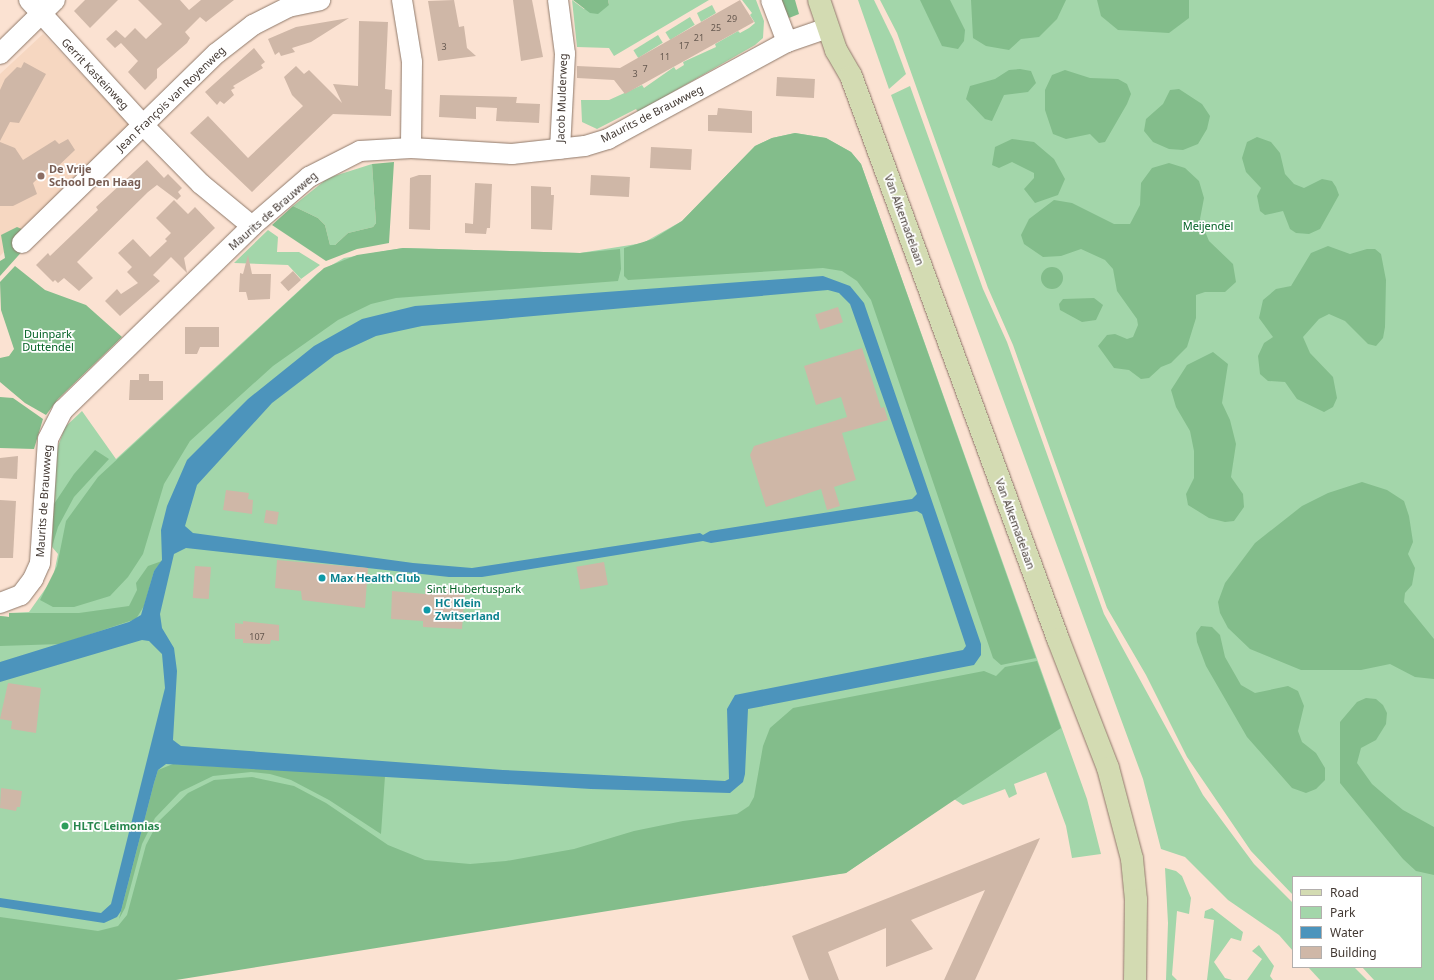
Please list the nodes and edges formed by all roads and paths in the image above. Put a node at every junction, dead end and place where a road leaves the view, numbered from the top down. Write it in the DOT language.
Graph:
graph roads {
  1 [pos="55,0"];
  2 [pos="320,0"];
  3 [pos="402,0"];
  4 [pos="558,0"];
  5 [pos="771,0"];
  6 [pos="819,0"];
  7 [pos="830,0"];
  8 [pos="35,7"];
  9 [pos="828,28"];
  10 [pos="787,42"];
  11 [pos="0,54"];
  12 [pos="851,76"];
  13 [pos="143,125"];
  14 [pos="411,148"];
  15 [pos="560,149"];
  16 [pos="252,226"];
  17 [pos="22,243"];
  18 [pos="0,604"];
  19 [pos="1135,980"];
  1 -- 8 [label="street"];
  2 -- 13 [label="street, Jean François van Royenweg"];
  3 -- 14 [label="street"];
  4 -- 15 [label="street, Jacob Mulderweg"];
  5 -- 10 [label="street"];
  6 -- 9 [label="main road, Van Alkemadelaan"];
  7 -- 12 [label="main road, Van Alkemadelaan"];
  8 -- 11 [label="street"];
  8 -- 13 [label="street, Gerrit Kasteinweg"];
  9 -- 10 [label="street, Maurits de Brauwweg"];
  9 -- 12 [label="main road, Van Alkemadelaan"];
  10 -- 15 [label="street, Maurits de Brauwweg"];
  12 -- 19 [label="main road, Van Alkemadelaan"];
  13 -- 16 [label="street, Gerrit Kasteinweg"];
  13 -- 17 [label="street, Jean François van Royenweg"];
  14 -- 15 [label="street, Maurits de Brauwweg"];
  14 -- 16 [label="street, Maurits de Brauwweg"];
  16 -- 18 [label="street, Maurits de Brauwweg"];
}
